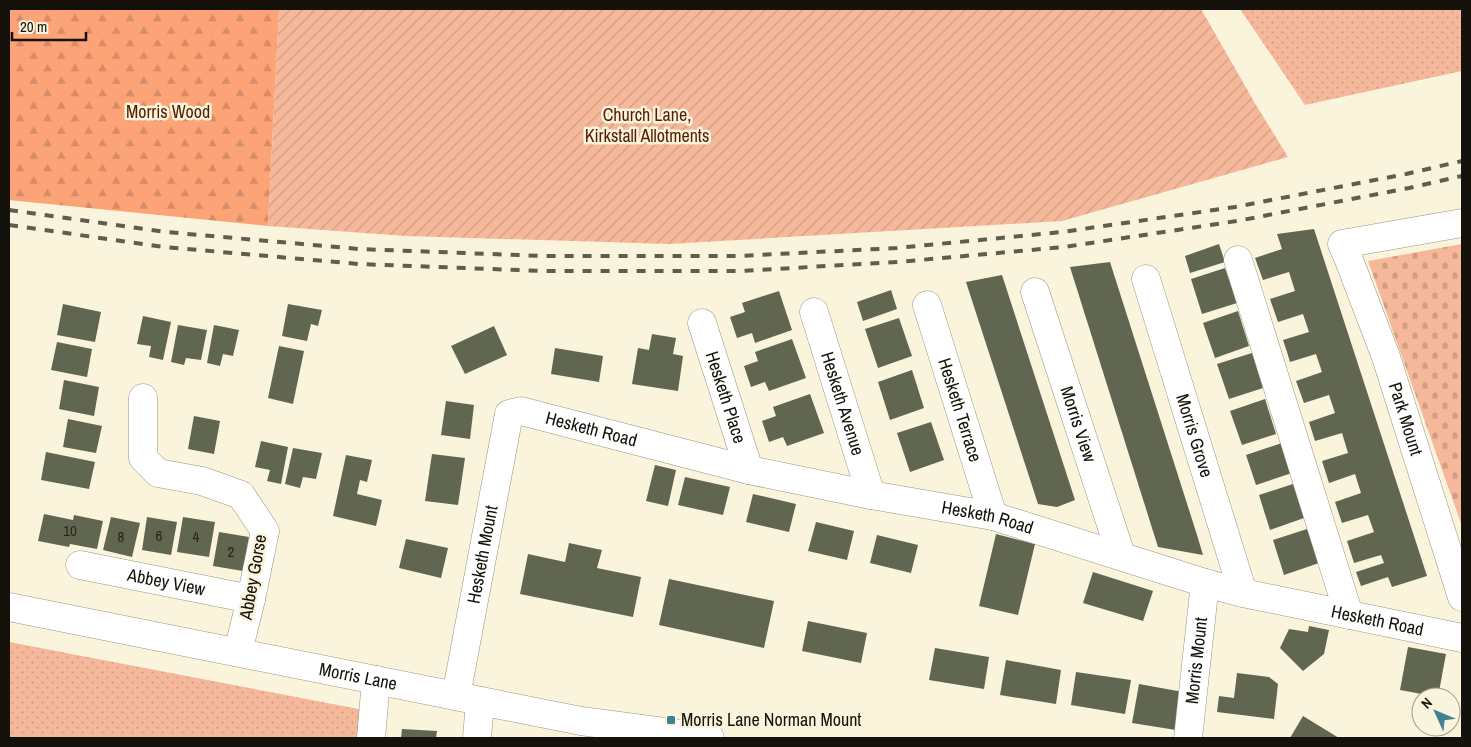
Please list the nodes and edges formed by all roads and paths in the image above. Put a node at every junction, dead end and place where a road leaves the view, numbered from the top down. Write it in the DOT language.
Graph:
graph roads {
  1 [pos="1462,223"];
  2 [pos="1238,260"];
  3 [pos="1146,279"];
  4 [pos="1035,292"];
  5 [pos="927,305"];
  6 [pos="814,312"];
  7 [pos="702,323"];
  8 [pos="143,398"];
  9 [pos="509,414"];
  10 [pos="749,470"];
  11 [pos="871,495"];
  12 [pos="993,516"];
  13 [pos="1121,556"];
  14 [pos="80,565"];
  15 [pos="1205,583"];
  16 [pos="1243,593"];
  17 [pos="1462,597"];
  18 [pos="251,599"];
  19 [pos="9,607"];
  20 [pos="1349,615"];
  21 [pos="1462,638"];
  22 [pos="238,652"];
  23 [pos="376,680"];
  24 [pos="468,699"];
  25 [pos="580,729"];
  26 [pos="693,737"];
  27 [pos="371,738"];
  28 [pos="477,738"];
  29 [pos="1188,738"];
  1 -- 17 [label="street, Park Mount"];
  2 -- 20 [label="street"];
  3 -- 16 [label="street, Morris Grove"];
  4 -- 13 [label="street, Morris View"];
  5 -- 12 [label="street, Hesketh Terrace"];
  6 -- 11 [label="street, Hesketh Avenue"];
  7 -- 10 [label="street, Hesketh Place"];
  8 -- 18 [label="street, Abbey Gorse"];
  9 -- 10 [label="street, Hesketh Road"];
  9 -- 24 [label="street, Hesketh Mount"];
  10 -- 11 [label="street, Hesketh Road"];
  11 -- 12 [label="street, Hesketh Road"];
  12 -- 13 [label="street, Hesketh Road"];
  13 -- 15 [label="street, Hesketh Road"];
  14 -- 18 [label="street, Abbey View"];
  15 -- 16 [label="street, Hesketh Road"];
  15 -- 29 [label="street, Morris Mount"];
  16 -- 20 [label="street, Hesketh Road"];
  18 -- 22 [label="street, Abbey Gorse"];
  19 -- 22 [label="street, Morris Lane"];
  20 -- 21 [label="street, Hesketh Road"];
  22 -- 23 [label="street, Morris Lane"];
  23 -- 24 [label="street, Morris Lane"];
  23 -- 27 [label="street"];
  24 -- 25 [label="street, Morris Lane"];
  24 -- 28 [label="street, Hesketh Mount"];
  25 -- 26 [label="street, Morris Lane"];
}
